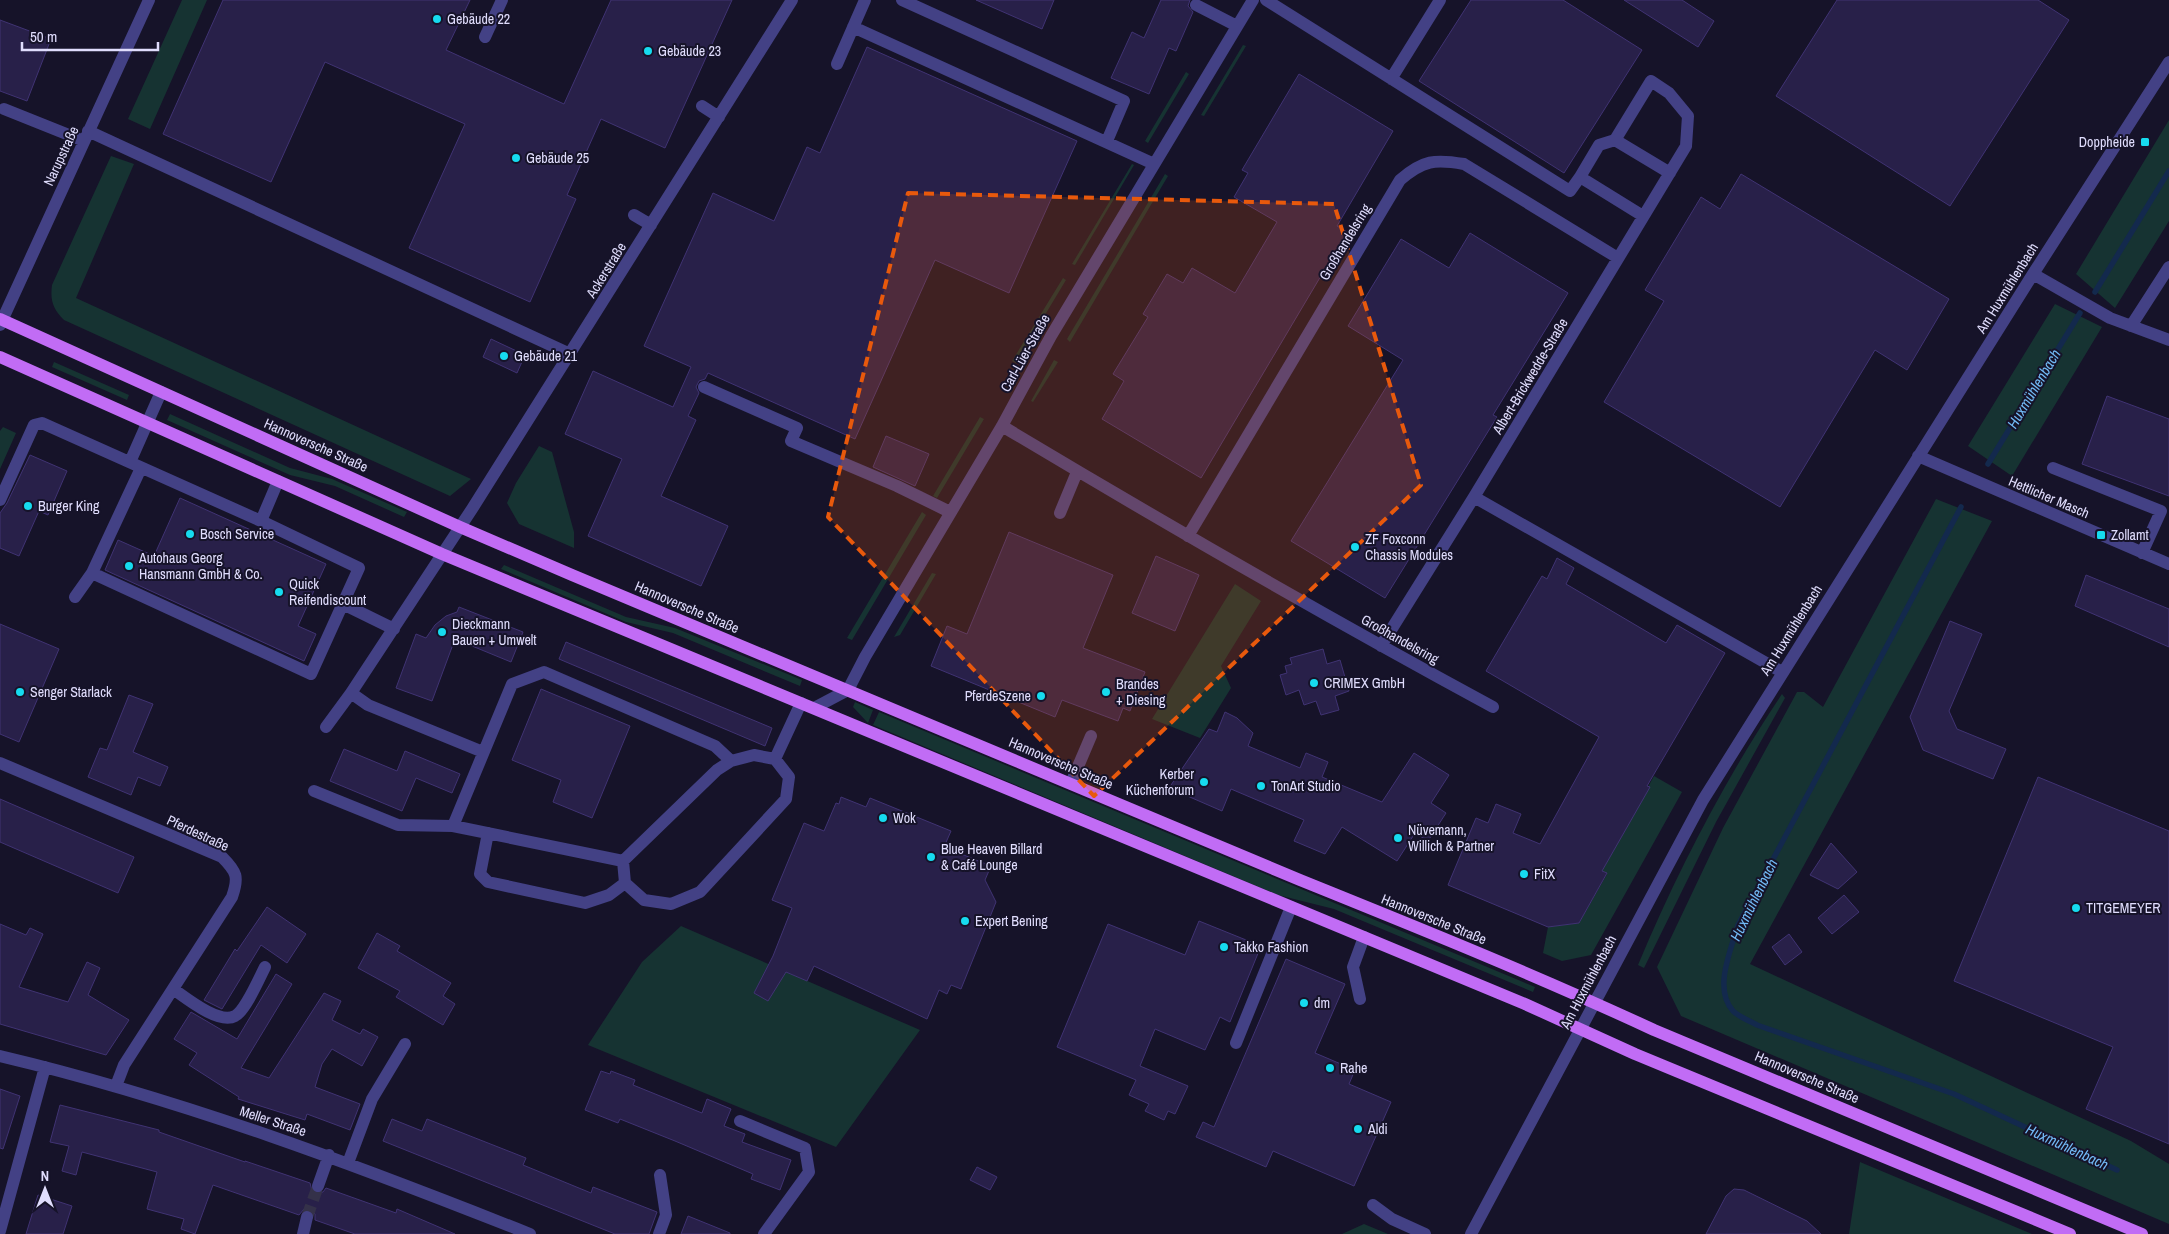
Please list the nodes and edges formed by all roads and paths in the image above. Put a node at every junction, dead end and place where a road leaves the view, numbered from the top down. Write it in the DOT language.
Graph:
graph roads {
  1 [pos="149,0"];
  2 [pos="502,0"];
  3 [pos="792,0"];
  4 [pos="865,0"];
  5 [pos="902,0"];
  6 [pos="1253,0"];
  7 [pos="1266,0"];
  8 [pos="1440,0"];
  9 [pos="1196,4"];
  10 [pos="1238,26"];
  11 [pos="853,27"];
  12 [pos="485,38"];
  13 [pos="2169,62"];
  14 [pos="837,64"];
  15 [pos="1391,79"];
  16 [pos="2164,79"];
  17 [pos="702,106"];
  18 [pos="4,108"];
  19 [pos="719,117"];
  20 [pos="86,136"];
  21 [pos="1615,140"];
  22 [pos="1108,142"];
  23 [pos="1154,164"];
  24 [pos="1670,174"];
  25 [pos="1580,177"];
  26 [pos="634,215"];
  27 [pos="1644,216"];
  28 [pos="651,226"];
  29 [pos="1618,258"];
  30 [pos="2169,267"];
  31 [pos="2033,274"];
  32 [pos="1,321"];
  33 [pos="2131,326"];
  34 [pos="2169,340"];
  35 [pos="570,354"];
  36 [pos="0,357"];
  37 [pos="704,386"];
  38 [pos="161,392"];
  39 [pos="148,422"];
  40 [pos="1002,426"];
  41 [pos="1918,456"];
  42 [pos="135,465"];
  43 [pos="2053,468"];
  44 [pos="1078,472"];
  45 [pos="278,481"];
  46 [pos="1474,498"];
  47 [pos="0,500"];
  48 [pos="950,512"];
  49 [pos="1060,513"];
  50 [pos="260,521"];
  51 [pos="460,527"];
  52 [pos="1188,536"];
  53 [pos="2142,553"];
  54 [pos="442,554"];
  55 [pos="2169,563"];
  56 [pos="92,573"];
  57 [pos="74,597"];
  58 [pos="343,604"];
  59 [pos="394,629"];
  60 [pos="1381,646"];
  61 [pos="1782,672"];
  62 [pos="848,690"];
  63 [pos="351,693"];
  64 [pos="801,703"];
  65 [pos="1493,707"];
  66 [pos="814,708"];
  67 [pos="326,728"];
  68 [pos="1091,736"];
  69 [pos="483,752"];
  70 [pos="775,759"];
  71 [pos="731,761"];
  72 [pos="0,763"];
  73 [pos="1071,783"];
  74 [pos="314,791"];
  75 [pos="453,826"];
  76 [pos="488,833"];
  77 [pos="624,861"];
  78 [pos="625,883"];
  79 [pos="1292,907"];
  80 [pos="1364,938"];
  81 [pos="265,967"];
  82 [pos="173,989"];
  83 [pos="1360,999"];
  84 [pos="1594,1002"];
  85 [pos="1580,1029"];
  86 [pos="1236,1043"];
  87 [pos="405,1044"];
  88 [pos="0,1056"];
  89 [pos="45,1066"];
  90 [pos="116,1086"];
  91 [pos="740,1121"];
  92 [pos="329,1155"];
  93 [pos="348,1163"];
  94 [pos="660,1175"];
  95 [pos="318,1186"];
  96 [pos="1373,1205"];
  97 [pos="307,1217"];
  98 [pos="0,1230"];
  99 [pos="303,1234"];
  100 [pos="530,1234"];
  101 [pos="659,1234"];
  102 [pos="764,1234"];
  103 [pos="1425,1234"];
  104 [pos="1471,1234"];
  105 [pos="2070,1234"];
  106 [pos="2142,1234"];
  1 -- 20 [label="street, Narupstraße"];
  2 -- 12 [label="street"];
  3 -- 19 [label="street, Ackerstraße"];
  4 -- 11 [label="street"];
  5 -- 22 [label="street"];
  6 -- 10 [label="street, Carl-Lüer-Straße"];
  7 -- 15 [label="street"];
  8 -- 15 [label="street"];
  9 -- 10 [label="street"];
  10 -- 23 [label="street, Carl-Lüer-Straße"];
  11 -- 14 [label="street"];
  11 -- 22 [label="street"];
  13 -- 16 [label="street, Am Huxmühlenbach"];
  15 -- 25 [label="street"];
  16 -- 31 [label="street, Am Huxmühlenbach"];
  17 -- 19 [label="street"];
  18 -- 20 [label="street"];
  19 -- 28 [label="street, Ackerstraße"];
  20 -- 32 [label="street, Narupstraße"];
  20 -- 35 [label="street"];
  21 -- 24 [label="street"];
  21 -- 24 [label="street, Albert-Brickwedde-Straße"];
  21 -- 25 [label="street"];
  22 -- 23 [label="street"];
  23 -- 40 [label="street, Carl-Lüer-Straße"];
  24 -- 27 [label="street, Albert-Brickwedde-Straße"];
  25 -- 27 [label="street"];
  26 -- 28 [label="street"];
  27 -- 29 [label="street, Albert-Brickwedde-Straße"];
  28 -- 35 [label="street, Ackerstraße"];
  29 -- 46 [label="street, Albert-Brickwedde-Straße"];
  29 -- 52 [label="street, Großhandelsring"];
  30 -- 33 [label="street"];
  31 -- 33 [label="street"];
  31 -- 41 [label="street, Am Huxmühlenbach"];
  32 -- 38 [label="main road, Hannoversche Straße"];
  33 -- 34 [label="street"];
  35 -- 51 [label="street, Ackerstraße"];
  36 -- 39 [label="main road"];
  37 -- 48 [label="street"];
  38 -- 39 [label="street"];
  38 -- 51 [label="main road, Hannoversche Straße"];
  39 -- 42 [label="street"];
  39 -- 45 [label="main road"];
  40 -- 44 [label="street, Großhandelsring"];
  40 -- 48 [label="street, Carl-Lüer-Straße"];
  41 -- 53 [label="street, Hettlicher Masch"];
  41 -- 61 [label="street, Am Huxmühlenbach"];
  42 -- 47 [label="street"];
  42 -- 50 [label="street"];
  42 -- 56 [label="street"];
  43 -- 53 [label="street"];
  44 -- 49 [label="street"];
  44 -- 52 [label="street, Großhandelsring"];
  45 -- 50 [label="street"];
  45 -- 54 [label="main road"];
  46 -- 60 [label="street, Albert-Brickwedde-Straße"];
  46 -- 61 [label="street"];
  48 -- 62 [label="street, Carl-Lüer-Straße"];
  50 -- 58 [label="street"];
  51 -- 54 [label="street, Ackerstraße"];
  51 -- 62 [label="main road, Hannoversche Straße"];
  52 -- 60 [label="street, Großhandelsring"];
  53 -- 55 [label="street, Hettlicher Masch"];
  54 -- 59 [label="street"];
  54 -- 64 [label="main road"];
  56 -- 57 [label="street"];
  56 -- 58 [label="street"];
  58 -- 59 [label="street"];
  59 -- 63 [label="street"];
  60 -- 65 [label="street, Großhandelsring"];
  61 -- 84 [label="street, Am Huxmühlenbach"];
  62 -- 66 [label="street"];
  62 -- 73 [label="main road, Hannoversche Straße"];
  63 -- 67 [label="street"];
  63 -- 69 [label="street"];
  64 -- 66 [label="main road"];
  64 -- 70 [label="street"];
  66 -- 79 [label="main road"];
  68 -- 73 [label="street"];
  69 -- 71 [label="street"];
  69 -- 75 [label="street"];
  70 -- 71 [label="street"];
  70 -- 78 [label="street"];
  71 -- 77 [label="street"];
  72 -- 82 [label="street, Pferdestraße"];
  73 -- 84 [label="main road, Hannoversche Straße"];
  74 -- 75 [label="street"];
  75 -- 76 [label="street"];
  76 -- 77 [label="street"];
  76 -- 78 [label="street"];
  77 -- 78 [label="street"];
  79 -- 80 [label="main road"];
  79 -- 86 [label="street"];
  80 -- 83 [label="street"];
  80 -- 85 [label="main road"];
  81 -- 82 [label="street"];
  82 -- 90 [label="street, Pferdestraße"];
  84 -- 85 [label="street, Am Huxmühlenbach"];
  84 -- 106 [label="main road, Hannoversche Straße"];
  85 -- 104 [label="street, Am Huxmühlenbach"];
  85 -- 105 [label="main road"];
  87 -- 93 [label="street"];
  88 -- 89 [label="street, Meller Straße"];
  89 -- 90 [label="street, Meller Straße"];
  89 -- 98 [label="street"];
  90 -- 92 [label="street, Meller Straße"];
  91 -- 102 [label="street"];
  92 -- 93 [label="street, Meller Straße"];
  92 -- 95 [label="street"];
  93 -- 100 [label="street, Meller Straße"];
  94 -- 101 [label="street"];
  96 -- 103 [label="street"];
  97 -- 99 [label="street"];
}
